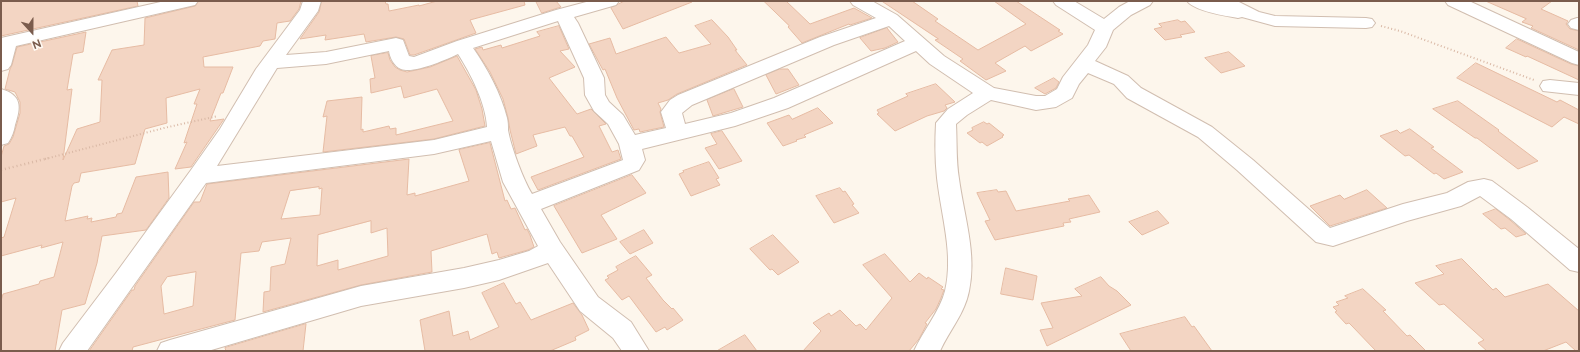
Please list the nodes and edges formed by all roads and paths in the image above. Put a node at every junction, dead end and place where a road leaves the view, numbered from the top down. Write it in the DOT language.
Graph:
graph roads {
  1 [pos="189,1"];
  2 [pos="312,1"];
  3 [pos="859,1"];
  4 [pos="1062,1"];
  5 [pos="1144,1"];
  6 [pos="1196,1"];
  7 [pos="1223,1"];
  8 [pos="1454,1"];
  9 [pos="601,2"];
  10 [pos="562,14"];
  11 [pos="1253,16"];
  12 [pos="891,19"];
  13 [pos="1366,23"];
  14 [pos="1105,28"];
  15 [pos="918,43"];
  16 [pos="4,44"];
  17 [pos="462,46"];
  18 [pos="1579,59"];
  19 [pos="272,62"];
  20 [pos="1085,64"];
  21 [pos="1,65"];
  22 [pos="1550,86"];
  23 [pos="1579,89"];
  24 [pos="988,93"];
  25 [pos="1,96"];
  26 [pos="239,113"];
  27 [pos="498,131"];
  28 [pos="678,132"];
  29 [pos="1,138"];
  30 [pos="630,144"];
  31 [pos="1,170"];
  32 [pos="199,176"];
  33 [pos="527,205"];
  34 [pos="552,249"];
  35 [pos="1579,263"];
  36 [pos="176,350"];
  37 [pos="72,351"];
  38 [pos="636,351"];
  39 [pos="927,351"];
  1 -- 16 [label="street"];
  2 -- 19 [label="street"];
  3 -- 12 [label="street"];
  4 -- 14 [label="street"];
  5 -- 14 [label="street"];
  6 -- 11 [label="street"];
  7 -- 11 [label="street"];
  8 -- 18 [label="street"];
  9 -- 10 [label="street"];
  10 -- 17 [label="street"];
  10 -- 30 [label="street"];
  11 -- 13 [label="street"];
  12 -- 15 [label="street"];
  12 -- 28 [label="street"];
  13 -- 22 [label="path"];
  14 -- 20 [label="street"];
  15 -- 24 [label="street"];
  15 -- 28 [label="street"];
  16 -- 21 [label="street"];
  17 -- 19 [label="street"];
  17 -- 27 [label="street"];
  19 -- 26 [label="street"];
  20 -- 24 [label="street"];
  20 -- 35 [label="street"];
  22 -- 23 [label="street"];
  24 -- 39 [label="street"];
  25 -- 29 [label="street"];
  26 -- 31 [label="path"];
  26 -- 32 [label="street"];
  27 -- 32 [label="street"];
  27 -- 33 [label="street"];
  28 -- 30 [label="street"];
  30 -- 33 [label="street"];
  32 -- 37 [label="street"];
  33 -- 34 [label="street"];
  34 -- 36 [label="street"];
  34 -- 38 [label="street"];
}
